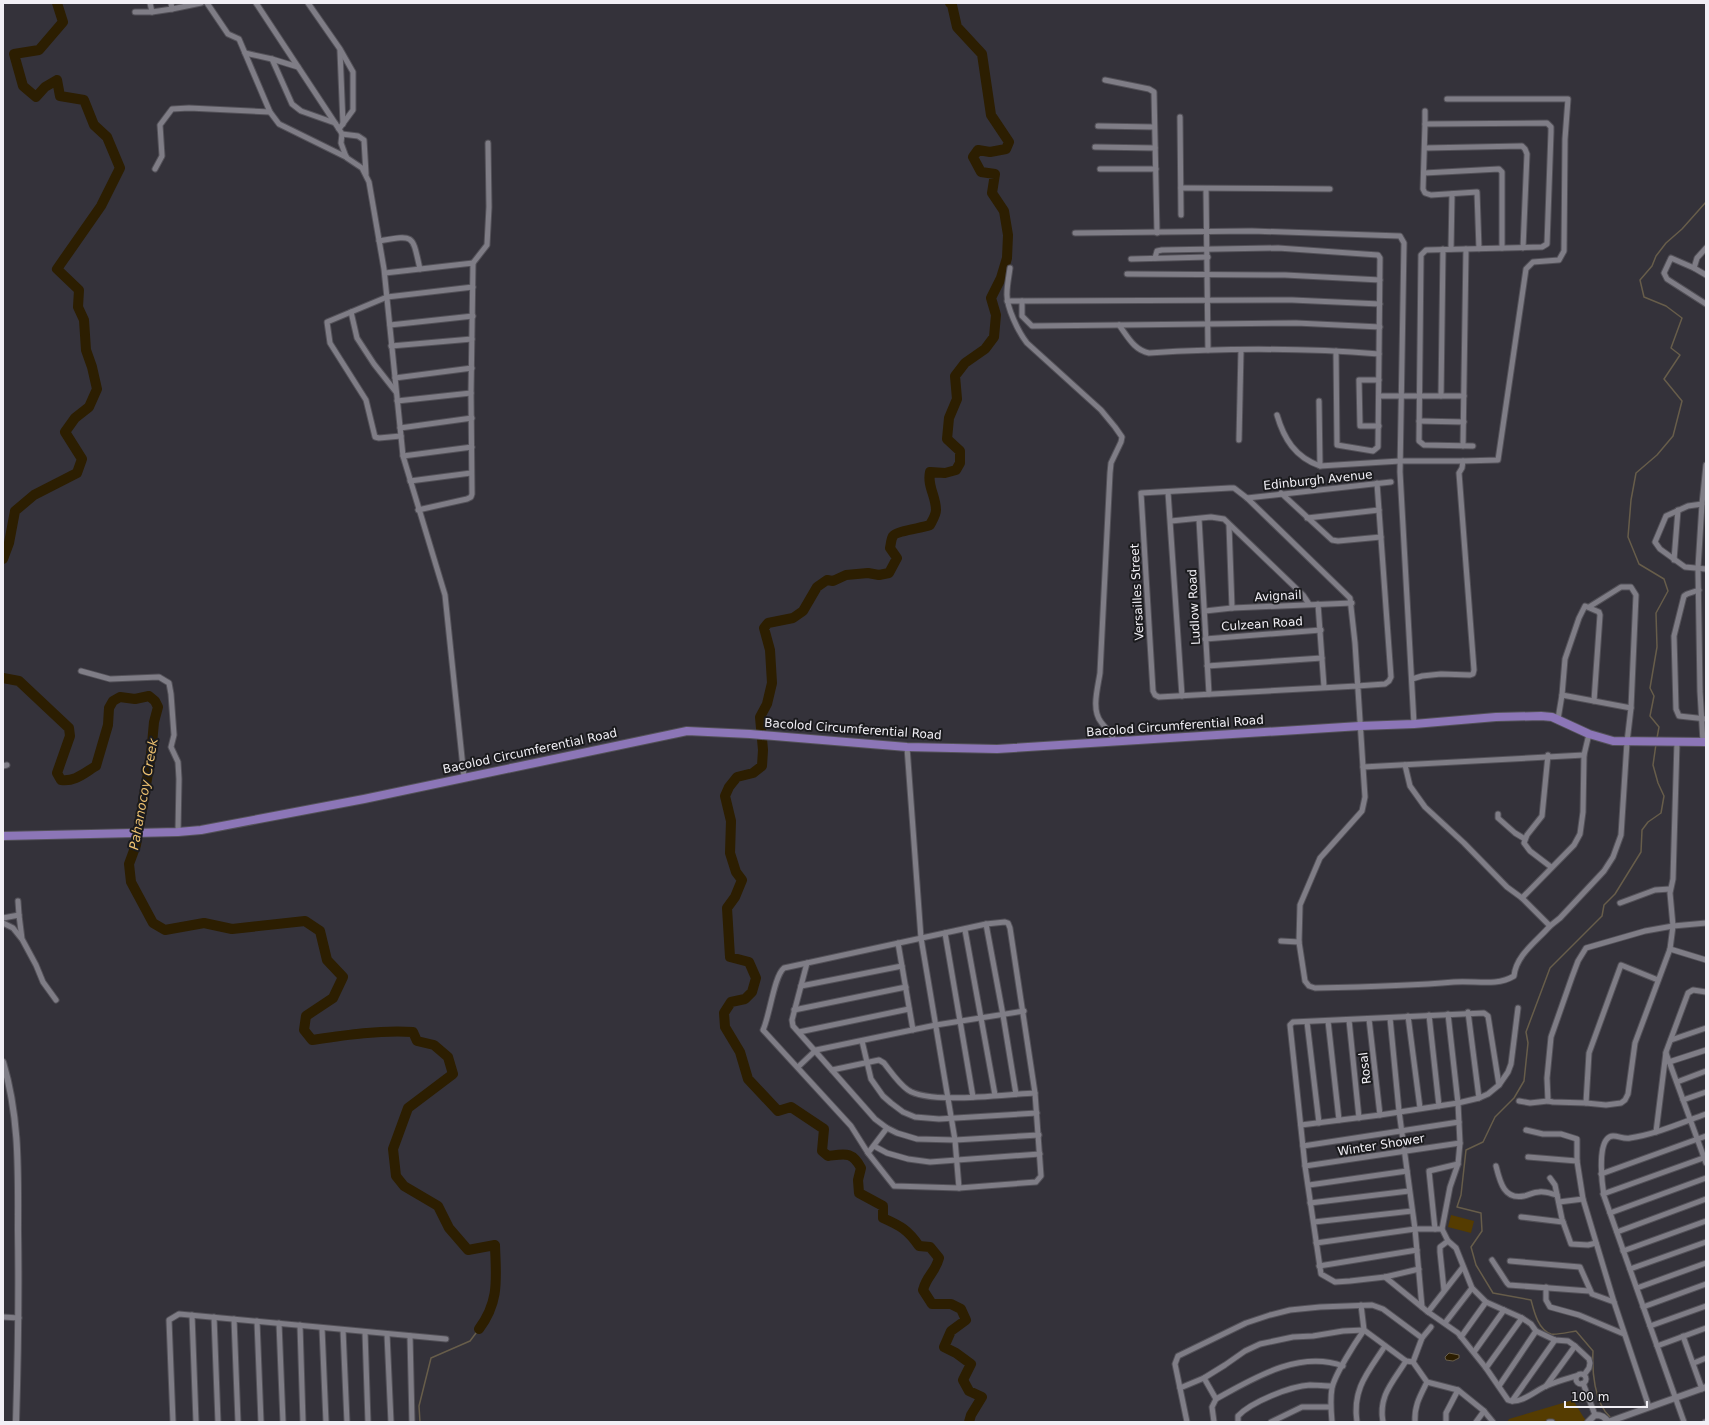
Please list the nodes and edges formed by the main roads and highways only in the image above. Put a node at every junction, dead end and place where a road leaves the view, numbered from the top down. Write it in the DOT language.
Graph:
graph roads {
  1 [pos="1705,742"];
  2 [pos="3,836"];
  1 -- 2 [label="main road, Bacolod Circumferential Road"];
}
